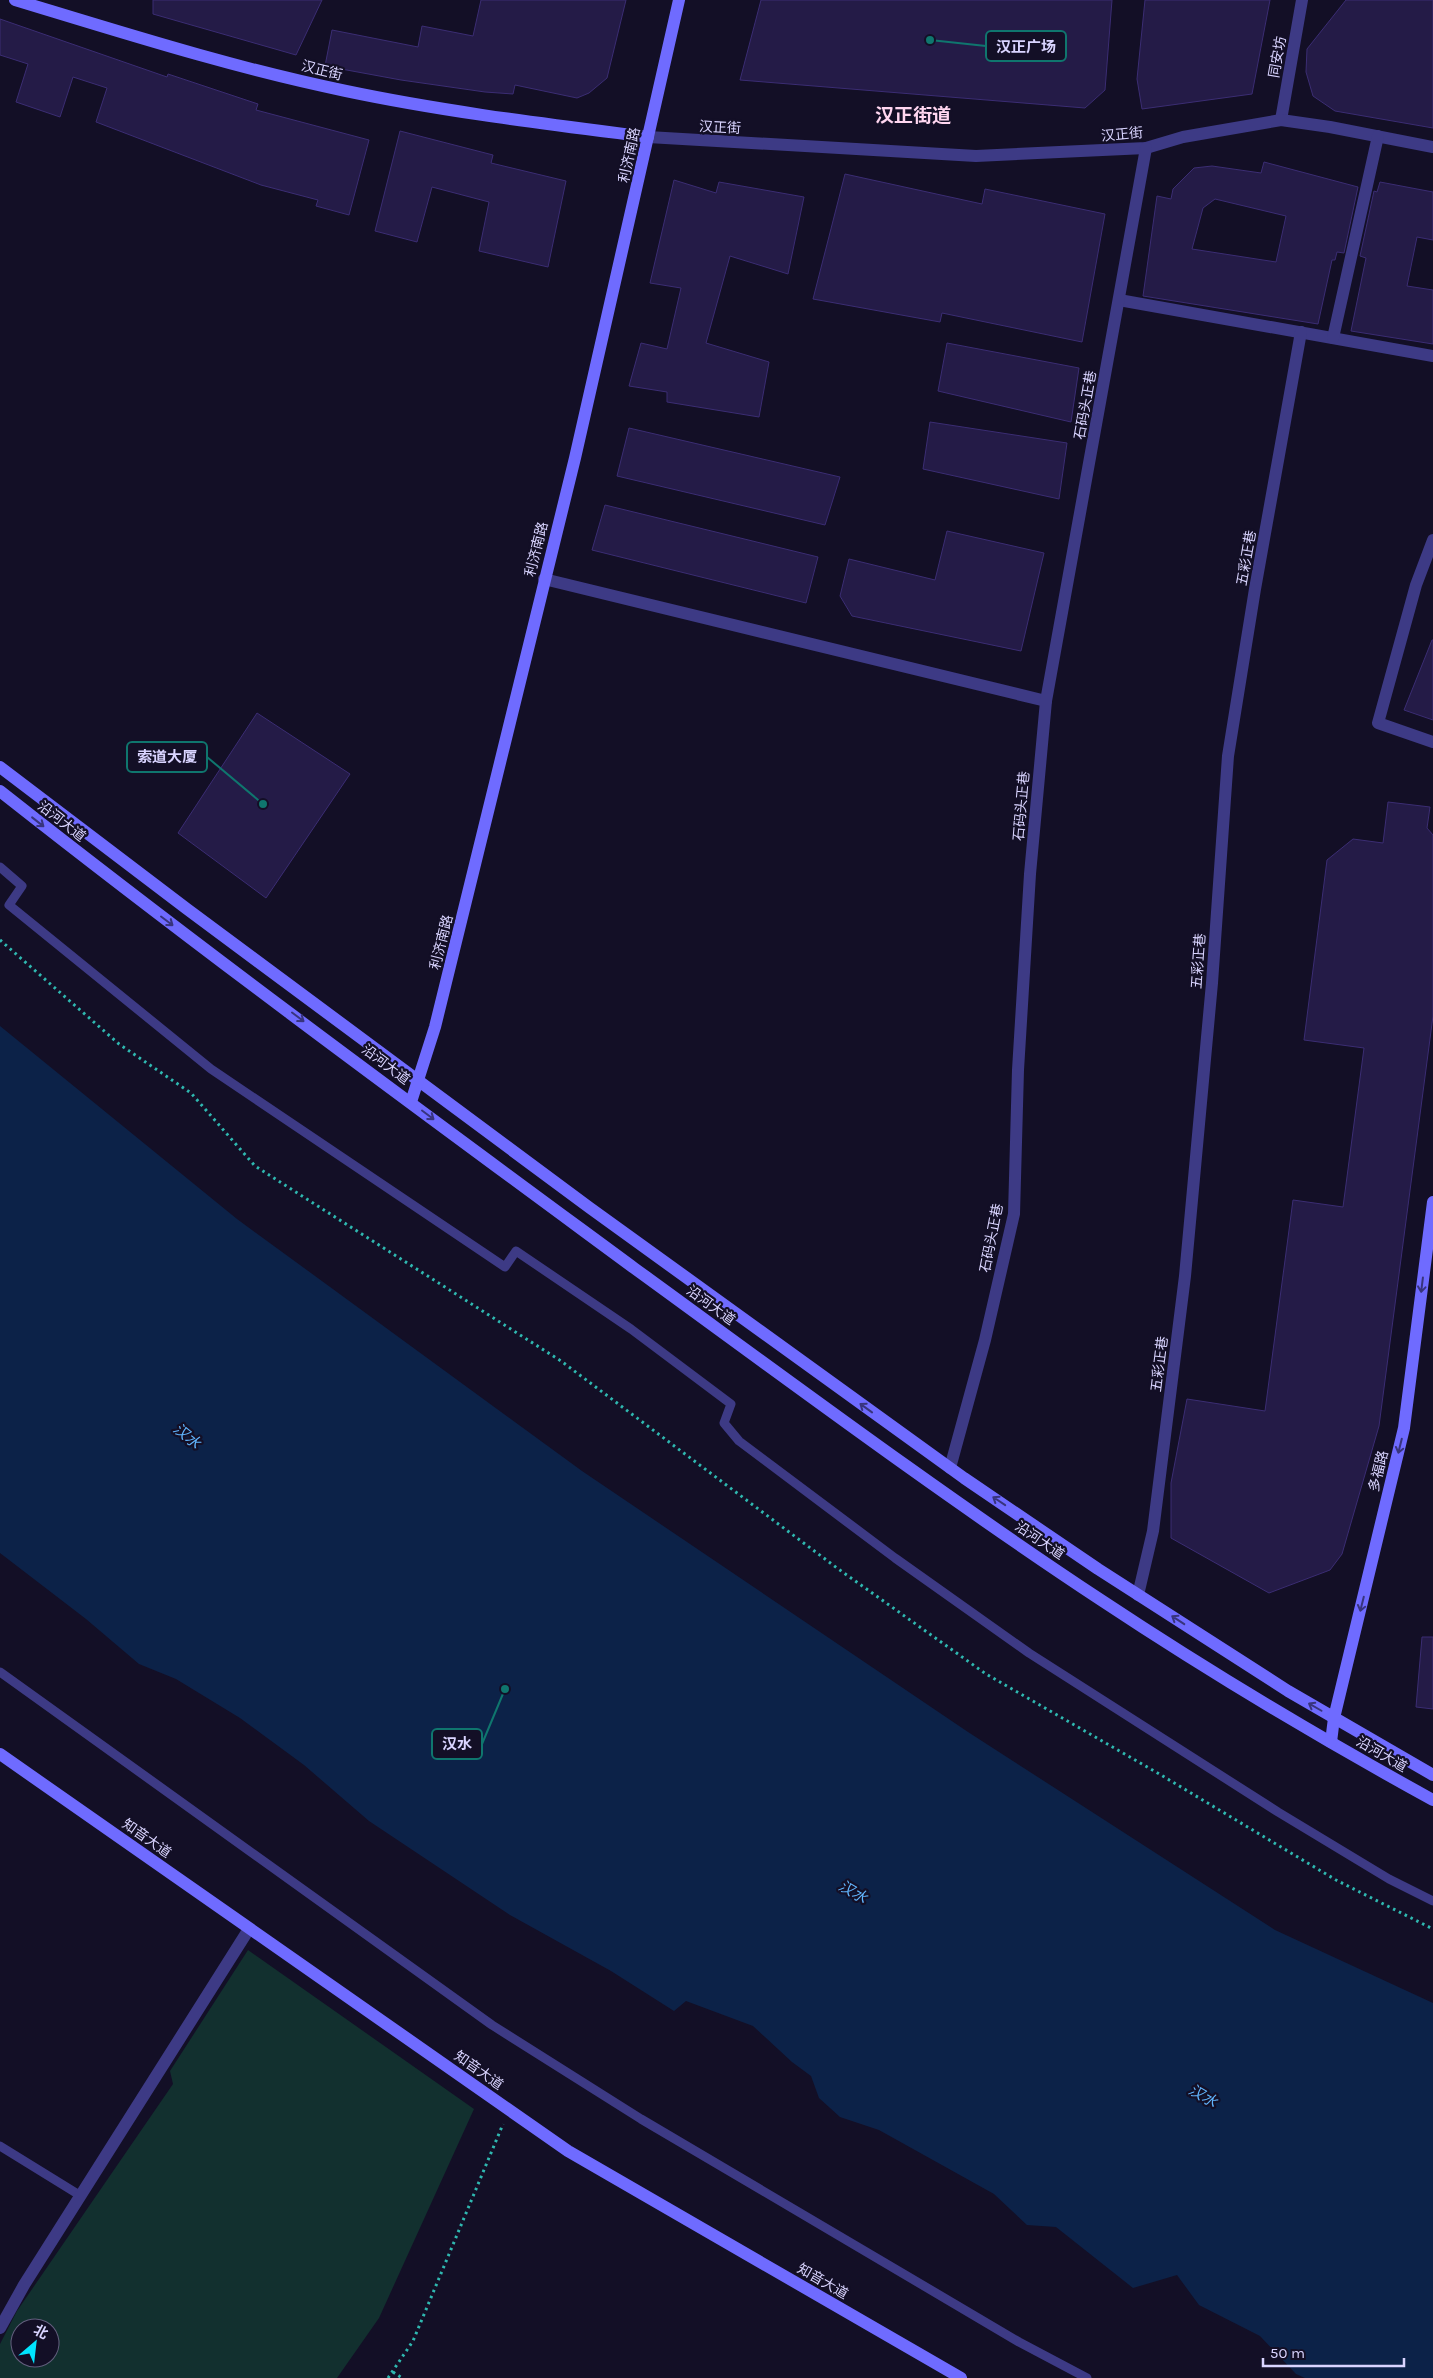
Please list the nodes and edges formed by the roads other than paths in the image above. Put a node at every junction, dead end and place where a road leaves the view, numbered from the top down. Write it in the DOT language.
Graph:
graph roads {
  1 [pos="15,0"];
  2 [pos="679,0"];
  3 [pos="1302,0"];
  4 [pos="1281,120"];
  5 [pos="1378,136"];
  6 [pos="648,138"];
  7 [pos="1433,147"];
  8 [pos="1146,148"];
  9 [pos="1119,300"];
  10 [pos="1301,332"];
  11 [pos="1333,338"];
  12 [pos="1433,356"];
  13 [pos="1433,540"];
  14 [pos="544,579"];
  15 [pos="1046,701"];
  16 [pos="1433,742"];
  17 [pos="0,767"];
  18 [pos="0,792"];
  19 [pos="0,868"];
  20 [pos="419,1080"];
  21 [pos="411,1102"];
  22 [pos="1433,1202"];
  23 [pos="950,1468"];
  24 [pos="1138,1595"];
  25 [pos="0,1672"];
  26 [pos="1334,1718"];
  27 [pos="1331,1742"];
  28 [pos="0,1754"];
  29 [pos="1433,1775"];
  30 [pos="1433,1800"];
  31 [pos="1433,1901"];
  32 [pos="249,1929"];
  33 [pos="0,2146"];
  34 [pos="81,2196"];
  35 [pos="0,2328"];
  36 [pos="961,2378"];
  37 [pos="1087,2378"];
  1 -- 6 [label="main road, 汉正街"];
  2 -- 6 [label="main road, 利济南路"];
  3 -- 4 [label="street, 同安坊"];
  4 -- 5 [label="street, 汉正街"];
  4 -- 8 [label="street, 汉正街"];
  5 -- 7 [label="street, 汉正街"];
  5 -- 11 [label="street"];
  6 -- 8 [label="street, 汉正街"];
  6 -- 14 [label="main road, 利济南路"];
  8 -- 9 [label="street, 石码头正巷"];
  9 -- 10 [label="street"];
  9 -- 15 [label="street, 石码头正巷"];
  10 -- 11 [label="street"];
  10 -- 24 [label="street, 五彩正巷"];
  11 -- 12 [label="street"];
  13 -- 16 [label="street"];
  14 -- 15 [label="street"];
  14 -- 20 [label="main road, 利济南路"];
  15 -- 23 [label="street, 石码头正巷"];
  17 -- 20 [label="main road, 沿河大道"];
  18 -- 21 [label="main road, 沿河大道, one-way"];
  19 -- 31 [label="lane"];
  20 -- 21 [label="main road, 利济南路"];
  23 -- 20 [label="main road, 沿河大道, one-way"];
  21 -- 27 [label="main road, 沿河大道, one-way"];
  22 -- 26 [label="main road, 多福路, one-way"];
  24 -- 23 [label="main road, 沿河大道, one-way"];
  26 -- 24 [label="main road, 沿河大道, one-way"];
  25 -- 37 [label="lane"];
  26 -- 27 [label="main road, 多福路"];
  26 -- 29 [label="main road, 沿河大道"];
  27 -- 30 [label="main road, 沿河大道"];
  28 -- 32 [label="main road, 知音大道"];
  32 -- 34 [label="street"];
  32 -- 36 [label="main road, 知音大道"];
  33 -- 34 [label="lane"];
  34 -- 35 [label="street"];
}
